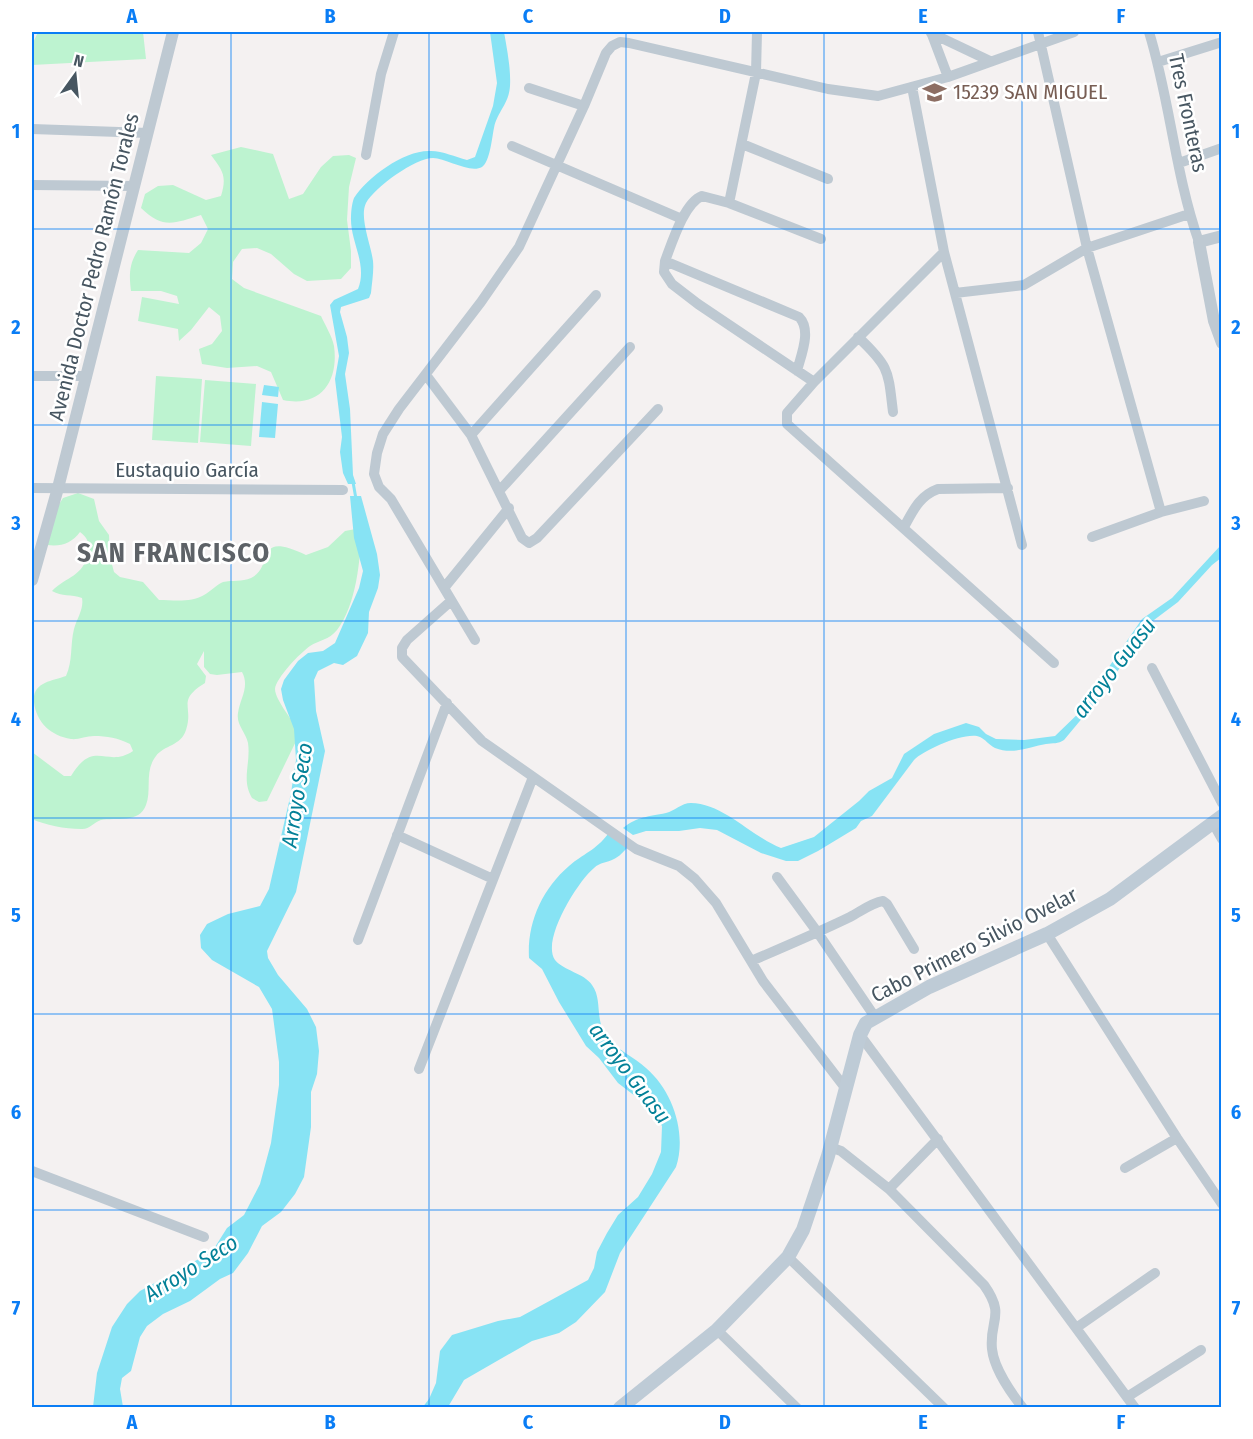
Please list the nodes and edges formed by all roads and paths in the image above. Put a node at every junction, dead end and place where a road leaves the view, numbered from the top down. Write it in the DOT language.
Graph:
graph roads {
  1 [pos="173,32"];
  2 [pos="393,32"];
  3 [pos="757,32"];
  4 [pos="931,32"];
  5 [pos="1074,32"];
  6 [pos="1149,32"];
  7 [pos="1040,37"];
  8 [pos="1221,42"];
  9 [pos="990,62"];
  10 [pos="1158,62"];
  11 [pos="756,73"];
  12 [pos="948,77"];
  13 [pos="912,87"];
  14 [pos="529,88"];
  15 [pos="584,106"];
  16 [pos="32,129"];
  17 [pos="148,134"];
  18 [pos="742,144"];
  19 [pos="512,146"];
  20 [pos="1221,148"];
  21 [pos="366,155"];
  22 [pos="1179,163"];
  23 [pos="557,165"];
  24 [pos="828,179"];
  25 [pos="32,185"];
  26 [pos="134,186"];
  27 [pos="729,203"];
  28 [pos="1189,214"];
  29 [pos="682,219"];
  30 [pos="1221,236"];
  31 [pos="821,240"];
  32 [pos="1199,242"];
  33 [pos="1087,248"];
  34 [pos="944,252"];
  35 [pos="665,261"];
  36 [pos="954,293"];
  37 [pos="596,295"];
  38 [pos="858,337"];
  39 [pos="1221,343"];
  40 [pos="630,346"];
  41 [pos="797,371"];
  42 [pos="426,375"];
  43 [pos="32,376"];
  44 [pos="87,376"];
  45 [pos="814,382"];
  46 [pos="658,410"];
  47 [pos="893,412"];
  48 [pos="471,435"];
  49 [pos="32,488"];
  50 [pos="58,488"];
  51 [pos="1008,488"];
  52 [pos="343,490"];
  53 [pos="500,490"];
  54 [pos="1204,501"];
  55 [pos="509,508"];
  56 [pos="1161,512"];
  57 [pos="904,527"];
  58 [pos="1092,537"];
  59 [pos="1022,545"];
  60 [pos="32,578"];
  61 [pos="444,588"];
  62 [pos="451,601"];
  63 [pos="475,640"];
  64 [pos="1054,663"];
  65 [pos="1152,668"];
  66 [pos="447,703"];
  67 [pos="533,777"];
  68 [pos="1221,803"];
  69 [pos="1217,819"];
  70 [pos="397,836"];
  71 [pos="1221,838"];
  72 [pos="777,877"];
  73 [pos="493,879"];
  74 [pos="818,933"];
  75 [pos="1047,934"];
  76 [pos="358,940"];
  77 [pos="914,949"];
  78 [pos="751,961"];
  79 [pos="875,1017"];
  80 [pos="860,1035"];
  81 [pos="419,1069"];
  82 [pos="846,1089"];
  83 [pos="1177,1138"];
  84 [pos="938,1139"];
  85 [pos="830,1147"];
  86 [pos="1125,1168"];
  87 [pos="32,1171"];
  88 [pos="889,1189"];
  89 [pos="1221,1204"];
  90 [pos="204,1237"];
  91 [pos="788,1257"];
  92 [pos="1155,1273"];
  93 [pos="1076,1328"];
  94 [pos="717,1330"];
  95 [pos="1201,1350"];
  96 [pos="1127,1397"];
  97 [pos="620,1407"];
  98 [pos="797,1407"];
  99 [pos="944,1407"];
  100 [pos="1023,1407"];
  101 [pos="1135,1407"];
  1 -- 17 [label="street, Avenida Doctor Pedro Ramón Torales"];
  2 -- 21 [label="street"];
  3 -- 11 [label="street"];
  4 -- 9 [label="street"];
  4 -- 12 [label="street"];
  5 -- 7 [label="street"];
  6 -- 10 [label="street, Tres Fronteras"];
  7 -- 9 [label="street"];
  7 -- 33 [label="street"];
  8 -- 10 [label="street"];
  9 -- 12 [label="street"];
  10 -- 22 [label="street, Tres Fronteras"];
  11 -- 13 [label="street"];
  11 -- 15 [label="street"];
  11 -- 18 [label="street"];
  12 -- 13 [label="street"];
  13 -- 34 [label="street"];
  14 -- 15 [label="street"];
  15 -- 23 [label="street"];
  16 -- 17 [label="street"];
  17 -- 26 [label="street, Avenida Doctor Pedro Ramón Torales"];
  18 -- 24 [label="street"];
  18 -- 27 [label="street"];
  19 -- 23 [label="street"];
  20 -- 22 [label="street"];
  22 -- 28 [label="street, Tres Fronteras"];
  23 -- 29 [label="street"];
  23 -- 42 [label="street"];
  25 -- 26 [label="street"];
  26 -- 44 [label="street, Avenida Doctor Pedro Ramón Torales"];
  27 -- 29 [label="street"];
  27 -- 31 [label="street"];
  28 -- 32 [label="street, Tres Fronteras"];
  28 -- 33 [label="street"];
  29 -- 35 [label="street"];
  30 -- 32 [label="street"];
  32 -- 39 [label="street, Tres Fronteras"];
  33 -- 36 [label="street"];
  33 -- 56 [label="street"];
  34 -- 36 [label="street"];
  34 -- 38 [label="street"];
  35 -- 41 [label="street"];
  35 -- 41 [label="street"];
  36 -- 51 [label="street"];
  37 -- 48 [label="street"];
  38 -- 45 [label="street"];
  38 -- 47 [label="street"];
  40 -- 53 [label="street"];
  41 -- 45 [label="street"];
  42 -- 48 [label="street"];
  42 -- 61 [label="street"];
  43 -- 44 [label="street"];
  44 -- 50 [label="street, Avenida Doctor Pedro Ramón Torales"];
  45 -- 57 [label="street"];
  46 -- 55 [label="street"];
  48 -- 53 [label="street"];
  49 -- 50 [label="street, Eustaquio García"];
  50 -- 52 [label="street, Eustaquio García"];
  50 -- 60 [label="street, Avenida Doctor Pedro Ramón Torales"];
  51 -- 57 [label="street"];
  51 -- 59 [label="street"];
  53 -- 55 [label="street"];
  54 -- 56 [label="street"];
  55 -- 61 [label="street"];
  56 -- 58 [label="street"];
  57 -- 64 [label="street"];
  61 -- 62 [label="street"];
  62 -- 63 [label="street"];
  62 -- 66 [label="street"];
  65 -- 68 [label="street"];
  66 -- 67 [label="street"];
  66 -- 70 [label="street"];
  67 -- 73 [label="street"];
  67 -- 78 [label="street"];
  69 -- 71 [label="street"];
  69 -- 75 [label="main road, Cabo Primero Silvio Ovelar"];
  70 -- 73 [label="street"];
  70 -- 76 [label="street"];
  72 -- 74 [label="street"];
  73 -- 81 [label="street"];
  74 -- 77 [label="street"];
  74 -- 78 [label="street"];
  74 -- 79 [label="street"];
  75 -- 79 [label="main road, Cabo Primero Silvio Ovelar"];
  75 -- 83 [label="street"];
  78 -- 82 [label="street"];
  79 -- 80 [label="main road, Cabo Primero Silvio Ovelar"];
  80 -- 82 [label="main road, Cabo Primero Silvio Ovelar"];
  80 -- 84 [label="street"];
  82 -- 85 [label="main road, Cabo Primero Silvio Ovelar"];
  83 -- 86 [label="street"];
  83 -- 89 [label="street"];
  84 -- 88 [label="street"];
  84 -- 93 [label="street"];
  85 -- 88 [label="street"];
  85 -- 91 [label="main road, Cabo Primero Silvio Ovelar"];
  87 -- 90 [label="street"];
  88 -- 100 [label="street"];
  91 -- 94 [label="main road, Cabo Primero Silvio Ovelar"];
  91 -- 99 [label="street"];
  92 -- 93 [label="street"];
  93 -- 96 [label="street"];
  94 -- 97 [label="main road, Cabo Primero Silvio Ovelar"];
  94 -- 98 [label="street"];
  95 -- 96 [label="street"];
  96 -- 101 [label="street"];
}
